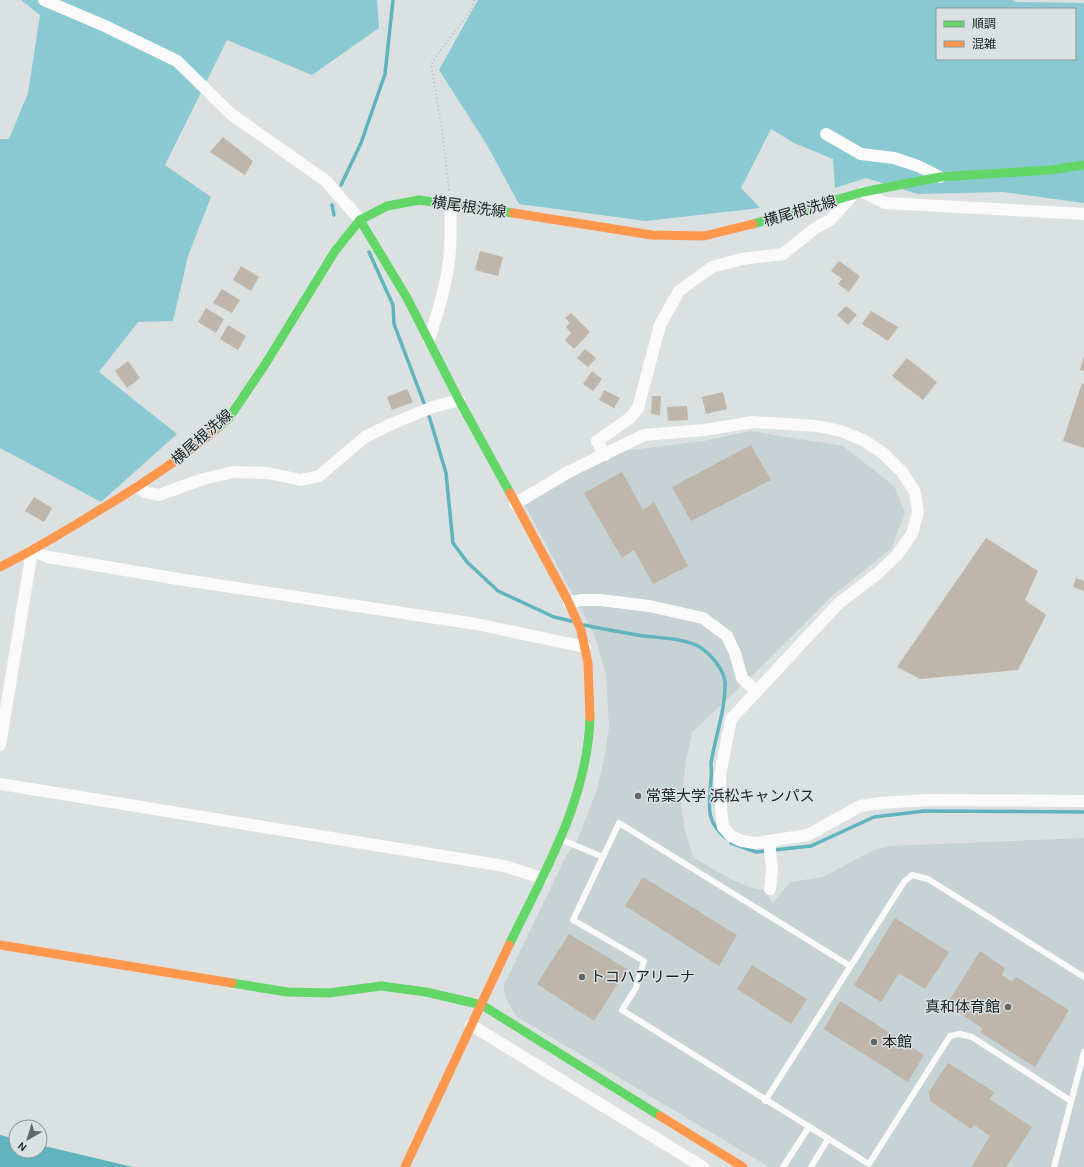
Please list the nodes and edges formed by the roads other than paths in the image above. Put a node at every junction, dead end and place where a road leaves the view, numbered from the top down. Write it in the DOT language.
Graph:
graph roads {
  1 [pos="44,0"];
  2 [pos="826,134"];
  3 [pos="1084,165"];
  4 [pos="940,177"];
  5 [pos="863,192"];
  6 [pos="851,197"];
  7 [pos="451,203"];
  8 [pos="1084,214"];
  9 [pos="360,220"];
  10 [pos="429,340"];
  11 [pos="459,400"];
  12 [pos="605,455"];
  13 [pos="138,487"];
  14 [pos="515,504"];
  15 [pos="32,551"];
  16 [pos="0,567"];
  17 [pos="569,604"];
  18 [pos="585,647"];
  19 [pos="757,692"];
  20 [pos="0,746"];
  21 [pos="0,784"];
  22 [pos="1084,801"];
  23 [pos="560,839"];
  24 [pos="769,844"];
  25 [pos="603,857"];
  26 [pos="542,878"];
  27 [pos="770,889"];
  28 [pos="0,945"];
  29 [pos="850,966"];
  30 [pos="1084,977"];
  31 [pos="482,1005"];
  32 [pos="471,1025"];
  33 [pos="1084,1052"];
  34 [pos="766,1101"];
  35 [pos="1072,1101"];
  36 [pos="809,1127"];
  37 [pos="828,1139"];
  38 [pos="405,1167"];
  39 [pos="704,1167"];
  40 [pos="743,1167"];
  41 [pos="784,1167"];
  42 [pos="810,1167"];
  43 [pos="1054,1167"];
  1 -- 9 [label="street"];
  2 -- 4 [label="street"];
  3 -- 4 [label="street, 横尾根洗線"];
  4 -- 5 [label="street, 横尾根洗線"];
  5 -- 6 [label="street, 横尾根洗線"];
  5 -- 8 [label="street"];
  6 -- 7 [label="street, 横尾根洗線"];
  6 -- 12 [label="street"];
  7 -- 9 [label="street, 横尾根洗線"];
  7 -- 10 [label="street"];
  9 -- 10 [label="street"];
  9 -- 13 [label="street, 横尾根洗線"];
  10 -- 11 [label="street"];
  11 -- 13 [label="street"];
  11 -- 14 [label="street"];
  12 -- 14 [label="street"];
  12 -- 19 [label="street"];
  13 -- 15 [label="street, 横尾根洗線"];
  14 -- 17 [label="street"];
  15 -- 16 [label="street, 横尾根洗線"];
  15 -- 18 [label="street"];
  15 -- 20 [label="street"];
  17 -- 18 [label="street"];
  17 -- 19 [label="street"];
  18 -- 23 [label="street"];
  19 -- 24 [label="street"];
  21 -- 26 [label="street"];
  22 -- 24 [label="street"];
  23 -- 25 [label="lane"];
  23 -- 26 [label="street"];
  24 -- 27 [label="street"];
  25 -- 29 [label="lane"];
  25 -- 34 [label="lane"];
  26 -- 31 [label="street"];
  28 -- 31 [label="street"];
  29 -- 30 [label="lane"];
  29 -- 34 [label="lane"];
  31 -- 32 [label="street"];
  31 -- 40 [label="street"];
  32 -- 38 [label="street"];
  32 -- 39 [label="street"];
  33 -- 35 [label="lane"];
  34 -- 36 [label="lane"];
  35 -- 37 [label="lane"];
  35 -- 43 [label="lane"];
  36 -- 37 [label="lane"];
  36 -- 41 [label="lane"];
  37 -- 42 [label="lane"];
}
